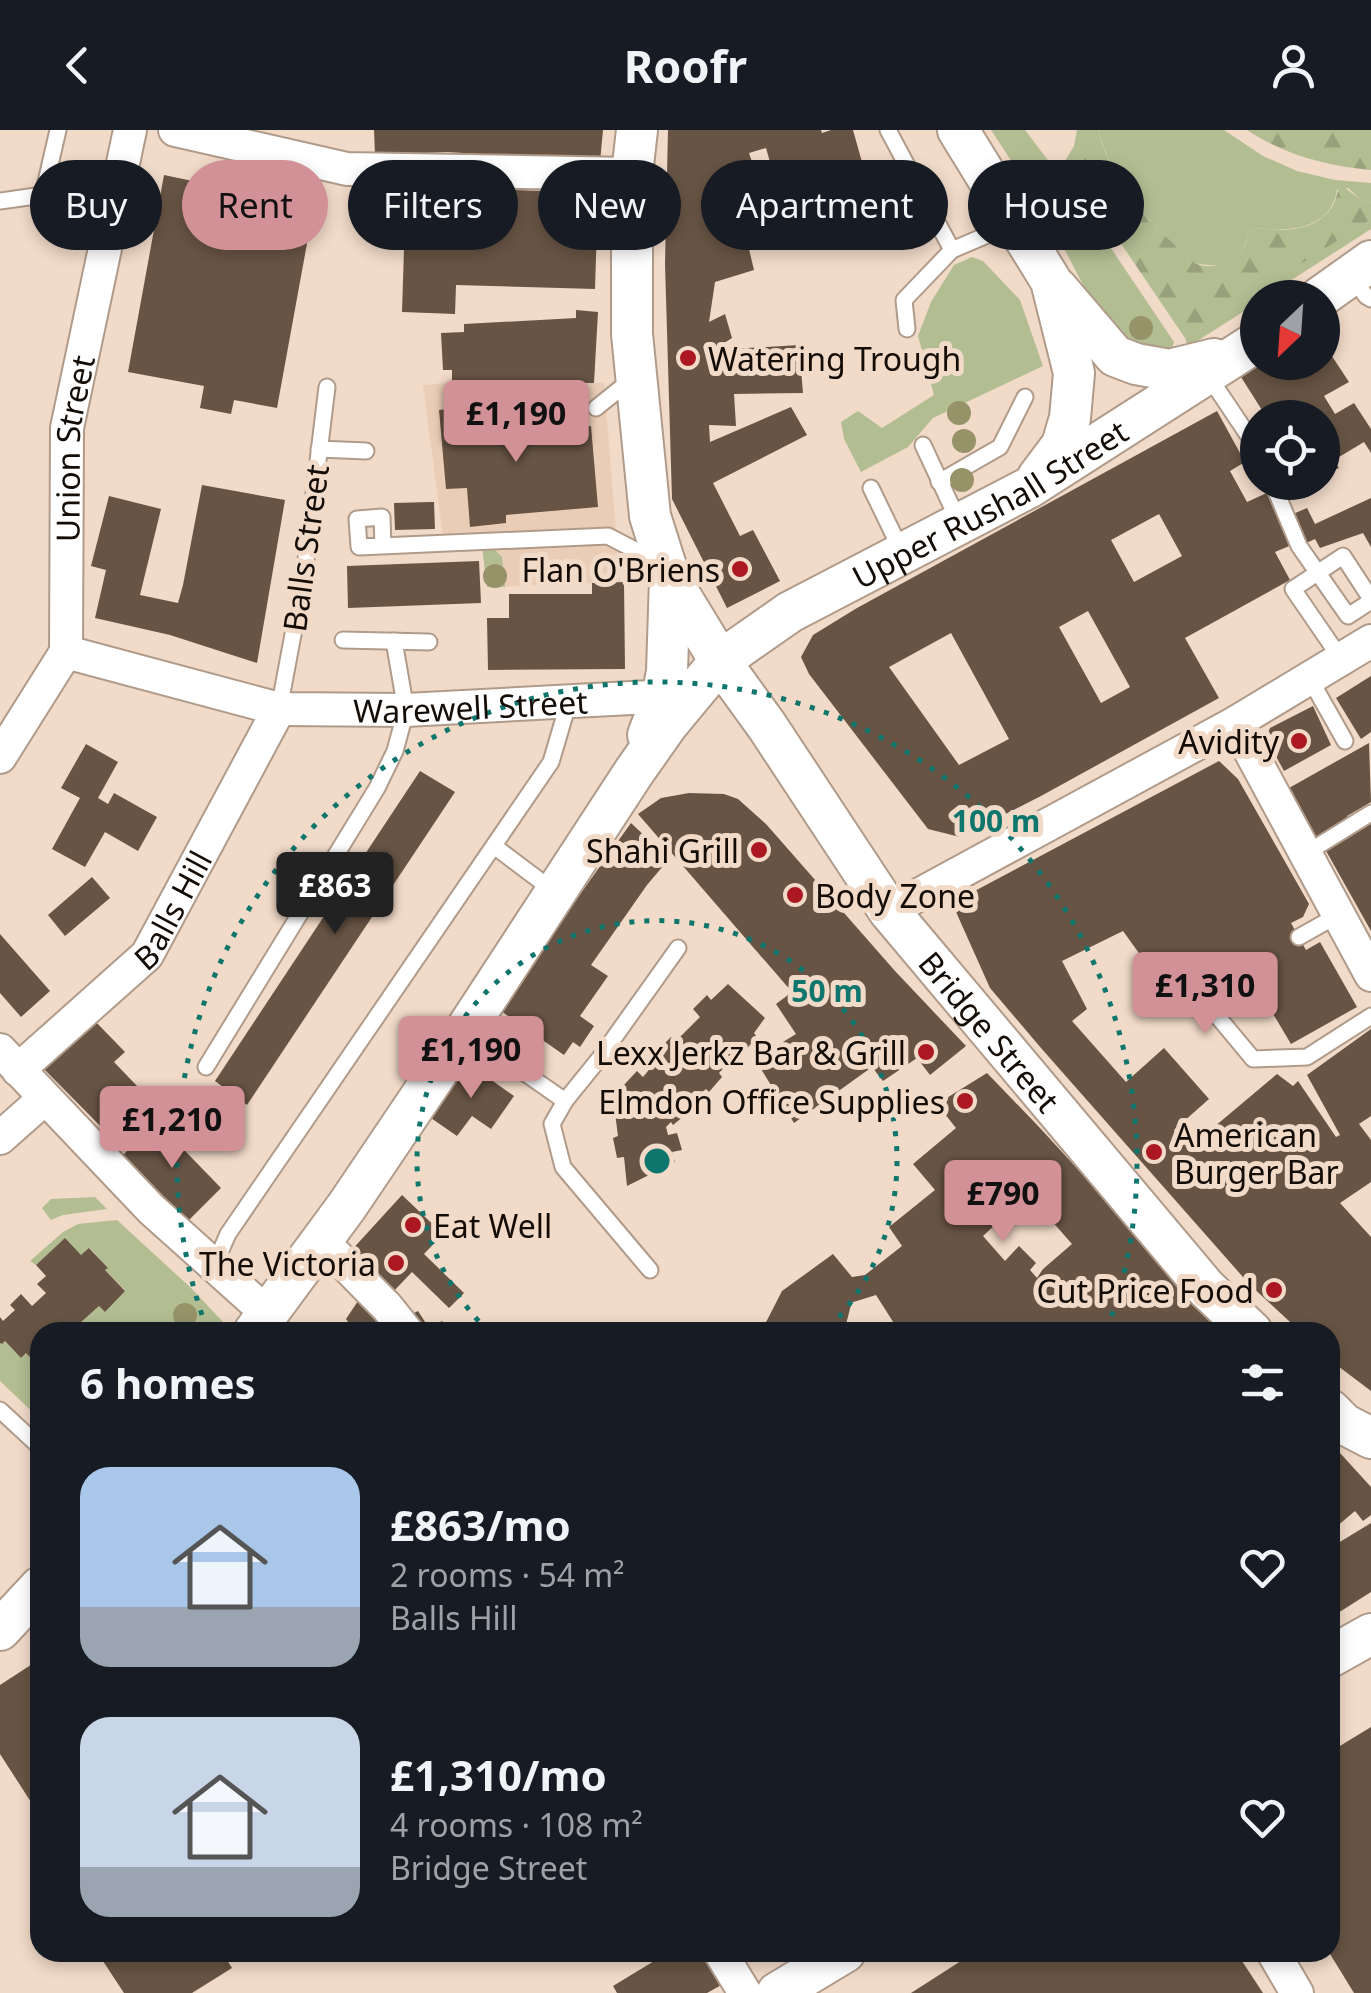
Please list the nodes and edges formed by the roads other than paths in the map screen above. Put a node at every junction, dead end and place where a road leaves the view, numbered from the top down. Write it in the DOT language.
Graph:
graph roads {
  1 [pos="58,130"];
  2 [pos="130,130"];
  3 [pos="175,130"];
  4 [pos="637,130"];
  5 [pos="888,130"];
  6 [pos="958,130"];
  7 [pos="52,160"];
  8 [pos="123,160"];
  9 [pos="634,160"];
  10 [pos="977,160"];
  11 [pos="538,173"];
  12 [pos="30,197"];
  13 [pos="0,200"];
  14 [pos="968,243"];
  15 [pos="103,250"];
  16 [pos="632,250"];
  17 [pos="952,250"];
  18 [pos="1034,250"];
  19 [pos="1052,281"];
  20 [pos="907,329"];
  21 [pos="1240,349"];
  22 [pos="1240,352"];
  23 [pos="1206,374"];
  24 [pos="636,376"];
  25 [pos="327,387"];
  26 [pos="1025,397"];
  27 [pos="596,408"];
  28 [pos="1240,424"];
  29 [pos="923,446"];
  30 [pos="319,449"];
  31 [pos="366,451"];
  32 [pos="939,482"];
  33 [pos="1030,487"];
  34 [pos="871,488"];
  35 [pos="1280,500"];
  36 [pos="960,524"];
  37 [pos="384,546"];
  38 [pos="902,554"];
  39 [pos="668,572"];
  40 [pos="1318,572"];
  41 [pos="1371,600"];
  42 [pos="343,640"];
  43 [pos="394,641"];
  44 [pos="1371,641"];
  45 [pos="429,642"];
  46 [pos="66,652"];
  47 [pos="720,660"];
  48 [pos="1342,660"];
  49 [pos="1310,678"];
  50 [pos="662,700"];
  51 [pos="570,701"];
  52 [pos="279,709"];
  53 [pos="406,710"];
  54 [pos="1235,724"];
  55 [pos="1346,741"];
  56 [pos="0,757"];
  57 [pos="634,772"];
  58 [pos="1371,813"];
  59 [pos="494,846"];
  60 [pos="1305,854"];
  61 [pos="555,892"];
  62 [pos="889,911"];
  63 [pos="1338,914"];
  64 [pos="1298,937"];
  65 [pos="678,948"];
  66 [pos="1371,975"];
  67 [pos="1371,1016"];
  68 [pos="1218,1017"];
  69 [pos="465,1032"];
  70 [pos="9,1060"];
  71 [pos="206,1068"];
  72 [pos="44,1098"];
  73 [pos="565,1101"];
  74 [pos="0,1138"];
  75 [pos="322,1241"];
  76 [pos="214,1266"];
  77 [pos="650,1270"];
  78 [pos="260,1322"];
  79 [pos="262,1322"];
  80 [pos="399,1322"];
  81 [pos="1242,1322"];
  82 [pos="0,1410"];
  83 [pos="1340,1420"];
  84 [pos="30,1438"];
  85 [pos="1371,1438"];
  86 [pos="30,1598"];
  87 [pos="0,1630"];
  88 [pos="1371,1634"];
  89 [pos="1340,1652"];
  90 [pos="726,1962"];
  91 [pos="832,1962"];
  92 [pos="1279,1962"];
  93 [pos="796,1989"];
  94 [pos="745,1993"];
  95 [pos="1297,1993"];
  1 -- 7 [label="lane"];
  2 -- 8 [label="street, Union Street"];
  3 -- 11 [label="street"];
  4 -- 9 [label="street"];
  5 -- 17 [label="lane"];
  6 -- 10 [label="street"];
  12 -- 13 [label="lane"];
  14 -- 17 [label="lane"];
  15 -- 46 [label="street, Union Street"];
  16 -- 24 [label="street"];
  17 -- 20 [label="lane"];
  18 -- 19 [label="street"];
  19 -- 21 [label="street"];
  19 -- 33 [label="street"];
  22 -- 23 [label="street, Upper Rushall Street"];
  23 -- 28 [label="lane"];
  23 -- 33 [label="street, Upper Rushall Street"];
  24 -- 27 [label="lane"];
  24 -- 39 [label="street"];
  25 -- 30 [label="lane, Balls Street"];
  26 -- 32 [label="lane"];
  29 -- 32 [label="lane"];
  30 -- 31 [label="lane"];
  30 -- 52 [label="lane, Balls Street"];
  32 -- 36 [label="lane"];
  33 -- 36 [label="street, Upper Rushall Street"];
  34 -- 38 [label="lane"];
  35 -- 40 [label="lane"];
  36 -- 38 [label="street, Upper Rushall Street"];
  37 -- 39 [label="lane"];
  38 -- 47 [label="street, Upper Rushall Street"];
  39 -- 47 [label="street, Bridge Street"];
  39 -- 50 [label="street"];
  40 -- 41 [label="lane"];
  40 -- 41 [label="lane"];
  40 -- 48 [label="lane"];
  42 -- 43 [label="lane"];
  43 -- 45 [label="lane"];
  43 -- 53 [label="lane"];
  44 -- 48 [label="street"];
  46 -- 52 [label="street, Warewell Street"];
  46 -- 56 [label="street"];
  47 -- 57 [label="street, Upper Rushall Street"];
  47 -- 62 [label="street, Bridge Street"];
  48 -- 49 [label="street"];
  49 -- 54 [label="street"];
  49 -- 55 [label="lane"];
  50 -- 51 [label="street, Warewell Street"];
  50 -- 57 [label="street"];
  51 -- 53 [label="street, Warewell Street"];
  51 -- 59 [label="lane"];
  52 -- 53 [label="street, Warewell Street"];
  52 -- 70 [label="street, Balls Hill"];
  53 -- 71 [label="lane"];
  54 -- 60 [label="street"];
  54 -- 62 [label="street"];
  57 -- 61 [label="street"];
  58 -- 60 [label="lane"];
  59 -- 61 [label="lane"];
  59 -- 76 [label="lane"];
  60 -- 63 [label="street"];
  61 -- 69 [label="street"];
  62 -- 81 [label="street, Bridge Street"];
  63 -- 64 [label="lane"];
  63 -- 66 [label="street"];
  65 -- 73 [label="lane"];
  67 -- 68 [label="lane"];
  69 -- 73 [label="lane"];
  69 -- 75 [label="street"];
  70 -- 72 [label="street"];
  72 -- 74 [label="street"];
  72 -- 76 [label="street"];
  73 -- 77 [label="lane"];
  75 -- 79 [label="street"];
  75 -- 80 [label="street"];
  76 -- 78 [label="street"];
  82 -- 84 [label="lane"];
  83 -- 85 [label="street"];
  86 -- 87 [label="street"];
  88 -- 89 [label="street"];
  90 -- 94 [label="street"];
  91 -- 93 [label="street"];
  92 -- 95 [label="street"];
}
